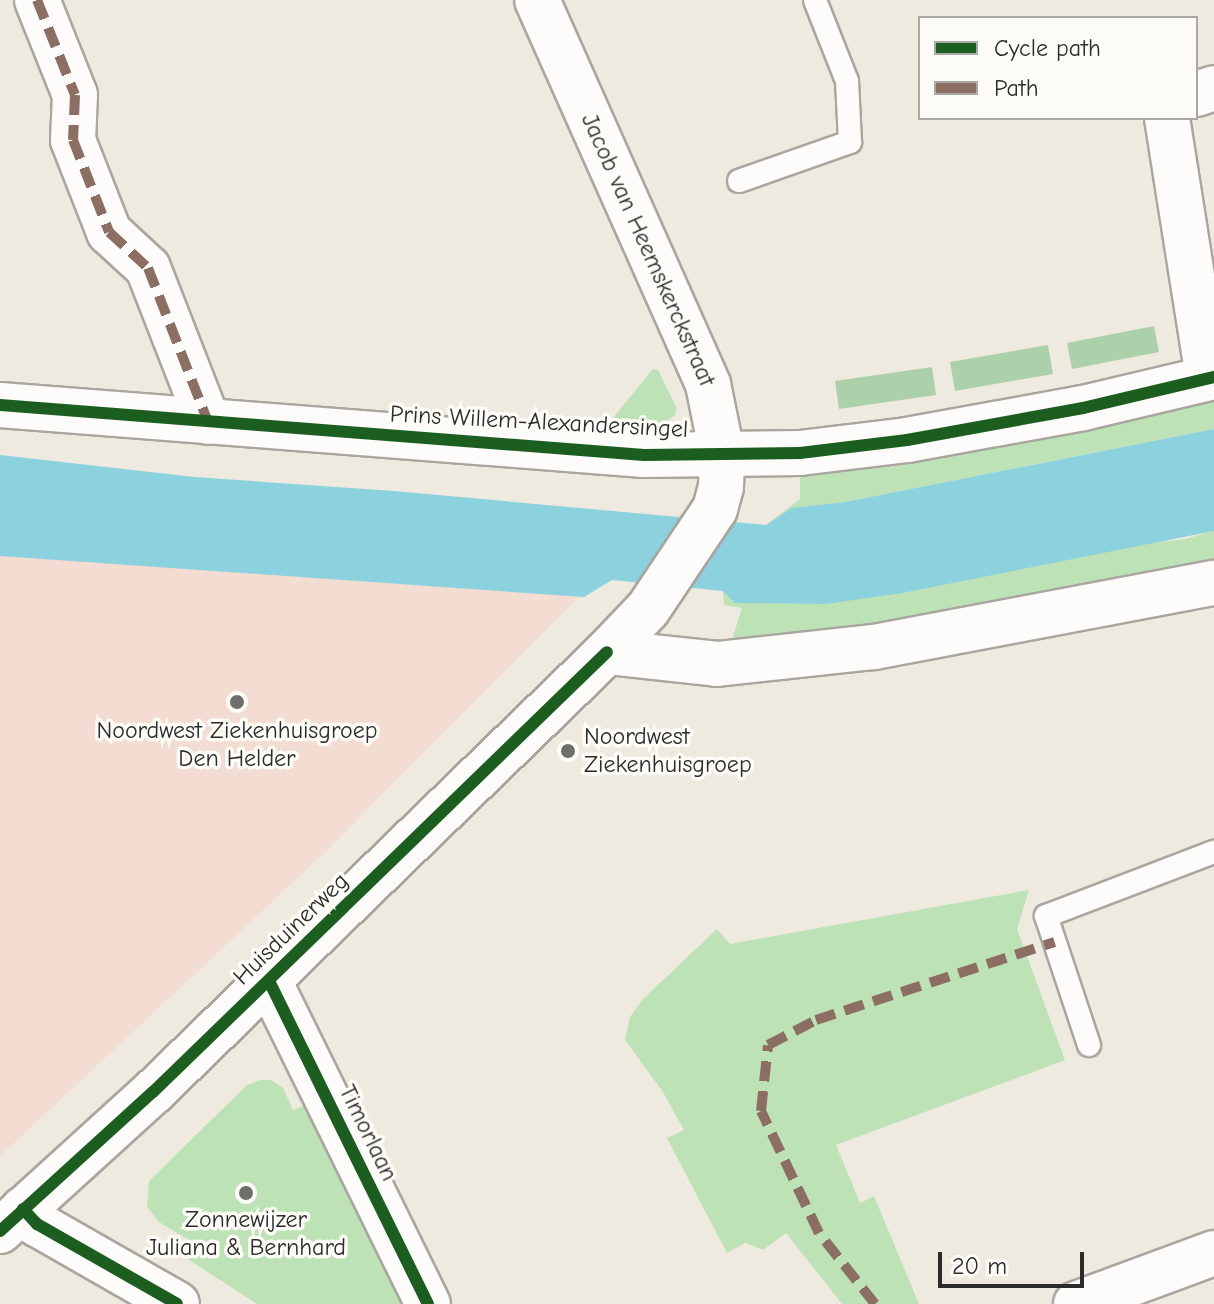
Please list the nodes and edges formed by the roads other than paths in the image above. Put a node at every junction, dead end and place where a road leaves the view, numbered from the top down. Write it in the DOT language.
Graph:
graph roads {
  1 [pos="37,0"];
  2 [pos="537,0"];
  3 [pos="815,0"];
  4 [pos="1167,120"];
  5 [pos="739,181"];
  6 [pos="1211,378"];
  7 [pos="0,405"];
  8 [pos="208,422"];
  9 [pos="722,453"];
  10 [pos="715,509"];
  11 [pos="1214,583"];
  12 [pos="607,652"];
  13 [pos="1214,852"];
  14 [pos="269,981"];
  15 [pos="1089,1045"];
  16 [pos="12,1220"];
  17 [pos="1214,1253"];
  18 [pos="177,1304"];
  19 [pos="428,1304"];
  20 [pos="1076,1304"];
  1 -- 8 [label="street"];
  2 -- 9 [label="street, Jacob van Heemskerckstraat"];
  3 -- 5 [label="lane"];
  4 -- 6 [label="street"];
  6 -- 9 [label="street, Prins Willem-Alexandersingel"];
  7 -- 8 [label="street, Prins Willem-Alexandersingel"];
  8 -- 9 [label="street, Prins Willem-Alexandersingel"];
  9 -- 10 [label="street, Jacob van Heemskerckstraat"];
  10 -- 12 [label="street, Huisduinerweg"];
  11 -- 12 [label="street"];
  12 -- 14 [label="street, Huisduinerweg"];
  13 -- 15 [label="lane"];
  14 -- 16 [label="street, Huisduinerweg"];
  14 -- 19 [label="street, Timorlaan"];
  16 -- 18 [label="street"];
  17 -- 20 [label="street"];
}
